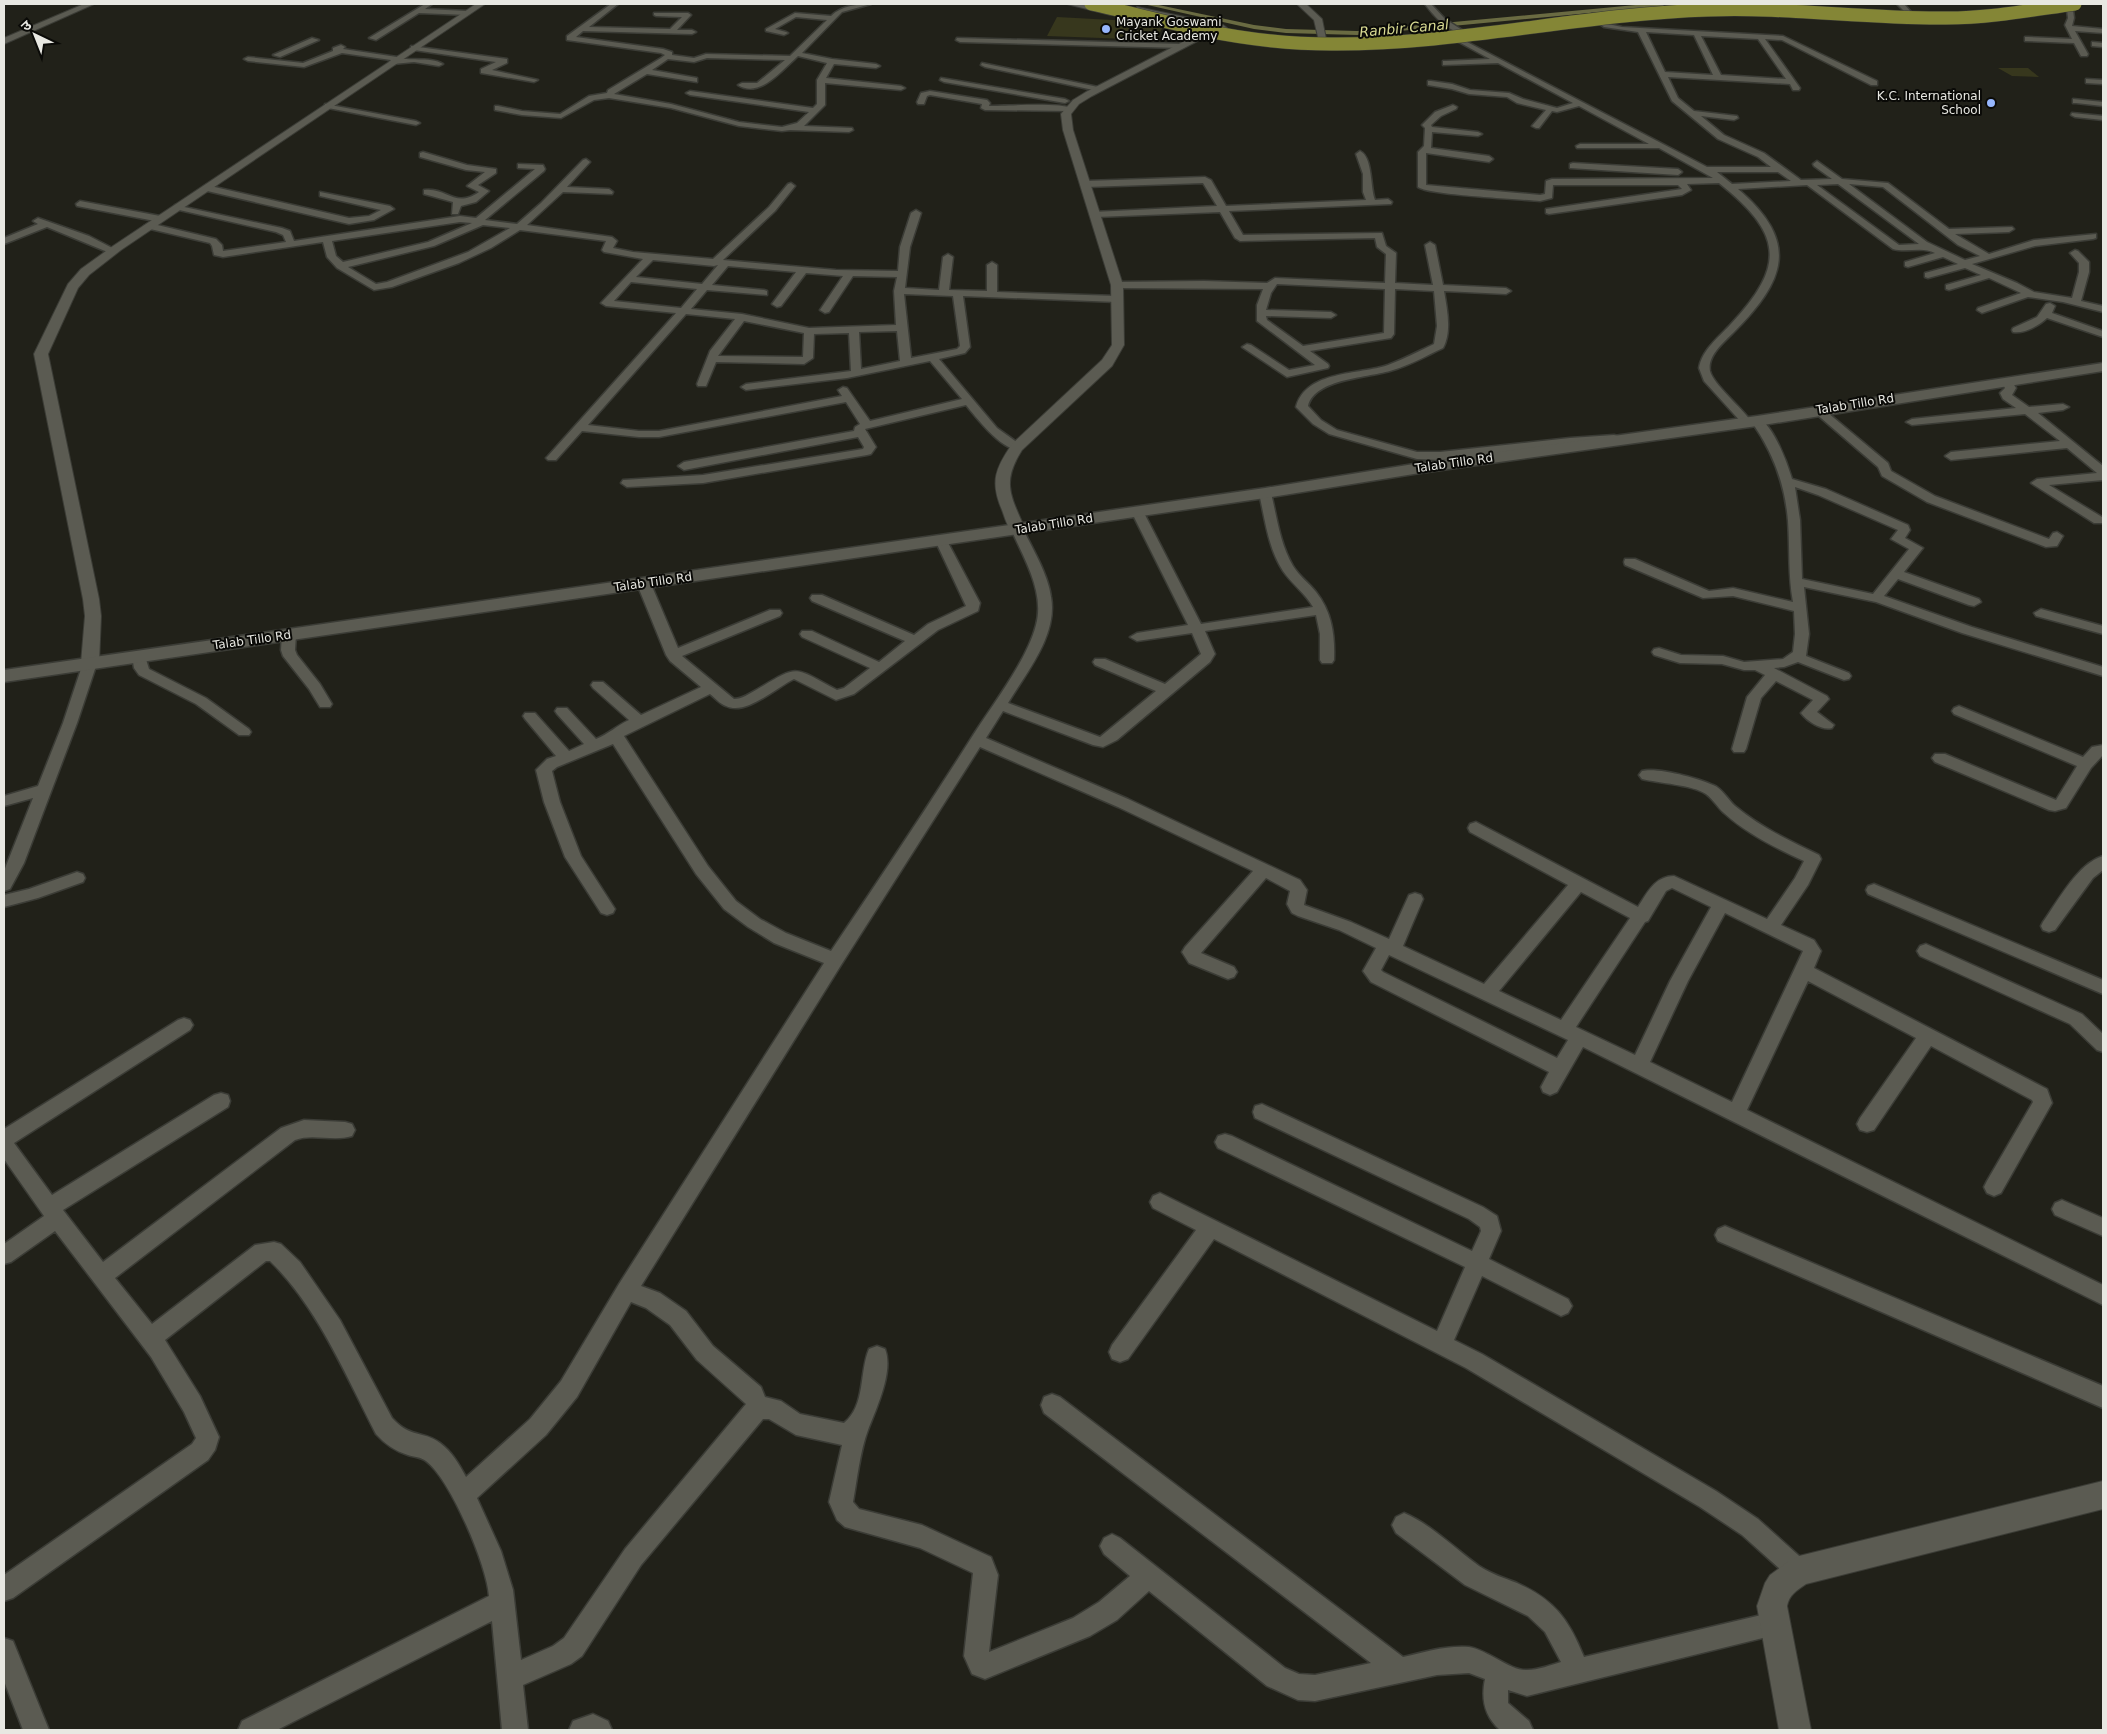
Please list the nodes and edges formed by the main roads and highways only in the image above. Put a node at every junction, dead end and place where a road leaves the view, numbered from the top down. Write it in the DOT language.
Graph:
graph roads {
  1 [pos="1090,4"];
  2 [pos="1106,4"];
  3 [pos="2052,4"];
  4 [pos="2072,7"];
  5 [pos="2103,366"];
  6 [pos="4,676"];
  1 -- 4 [label="highway, bridge"];
  2 -- 3 [label="highway, bridge"];
  5 -- 6 [label="main road, Talab Tillo Rd"];
}
